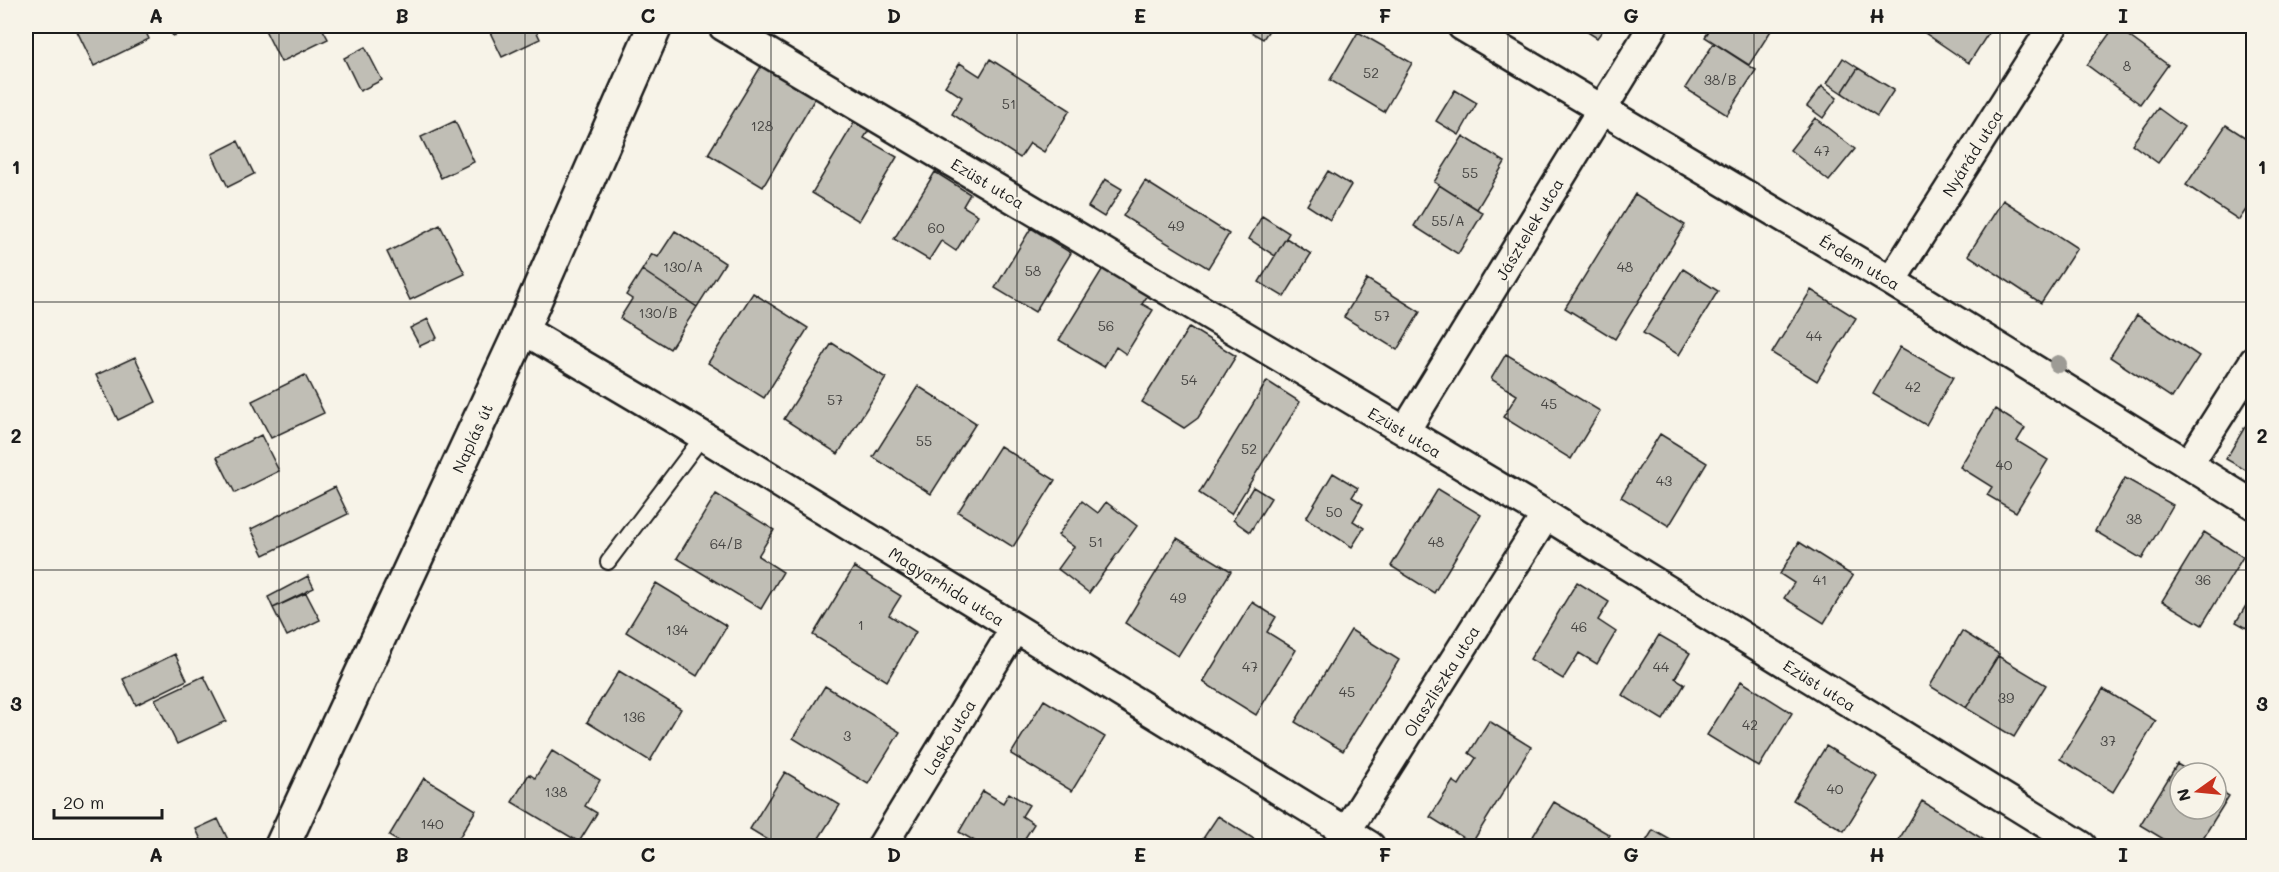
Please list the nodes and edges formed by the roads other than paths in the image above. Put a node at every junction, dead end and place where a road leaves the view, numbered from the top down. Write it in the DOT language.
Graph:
graph roads {
  1 [pos="654,26"];
  2 [pos="723,26"];
  3 [pos="1462,26"];
  4 [pos="1653,26"];
  5 [pos="2053,26"];
  6 [pos="1603,108"];
  7 [pos="1892,281"];
  8 [pos="522,329"];
  9 [pos="2253,361"];
  10 [pos="1405,431"];
  11 [pos="703,436"];
  12 [pos="2188,465"];
  13 [pos="2253,506"];
  14 [pos="1546,515"];
  15 [pos="608,562"];
  16 [pos="1015,628"];
  17 [pos="1342,839"];
  18 [pos="282,846"];
  19 [pos="882,846"];
  20 [pos="1370,846"];
  21 [pos="2082,846"];
  1 -- 8 [label="street, Naplás út"];
  2 -- 10 [label="street, Ezüst utca"];
  3 -- 6 [label="street, Érdem utca"];
  4 -- 6 [label="street, Jásztelek utca"];
  5 -- 7 [label="street, Nyárád utca"];
  6 -- 7 [label="street, Érdem utca"];
  6 -- 10 [label="street, Jásztelek utca"];
  7 -- 12 [label="street, Érdem utca"];
  8 -- 11 [label="street, Magyarhida utca"];
  8 -- 18 [label="street, Naplás út"];
  9 -- 12 [label="street"];
  10 -- 14 [label="street, Ezüst utca"];
  11 -- 15 [label="lane"];
  11 -- 16 [label="street, Magyarhida utca"];
  12 -- 13 [label="street, Érdem utca"];
  14 -- 17 [label="street, Olaszliszka utca"];
  14 -- 21 [label="street, Ezüst utca"];
  16 -- 17 [label="street, Magyarhida utca"];
  16 -- 19 [label="street, Laskó utca"];
  17 -- 20 [label="street, Magyarhida utca"];
}
